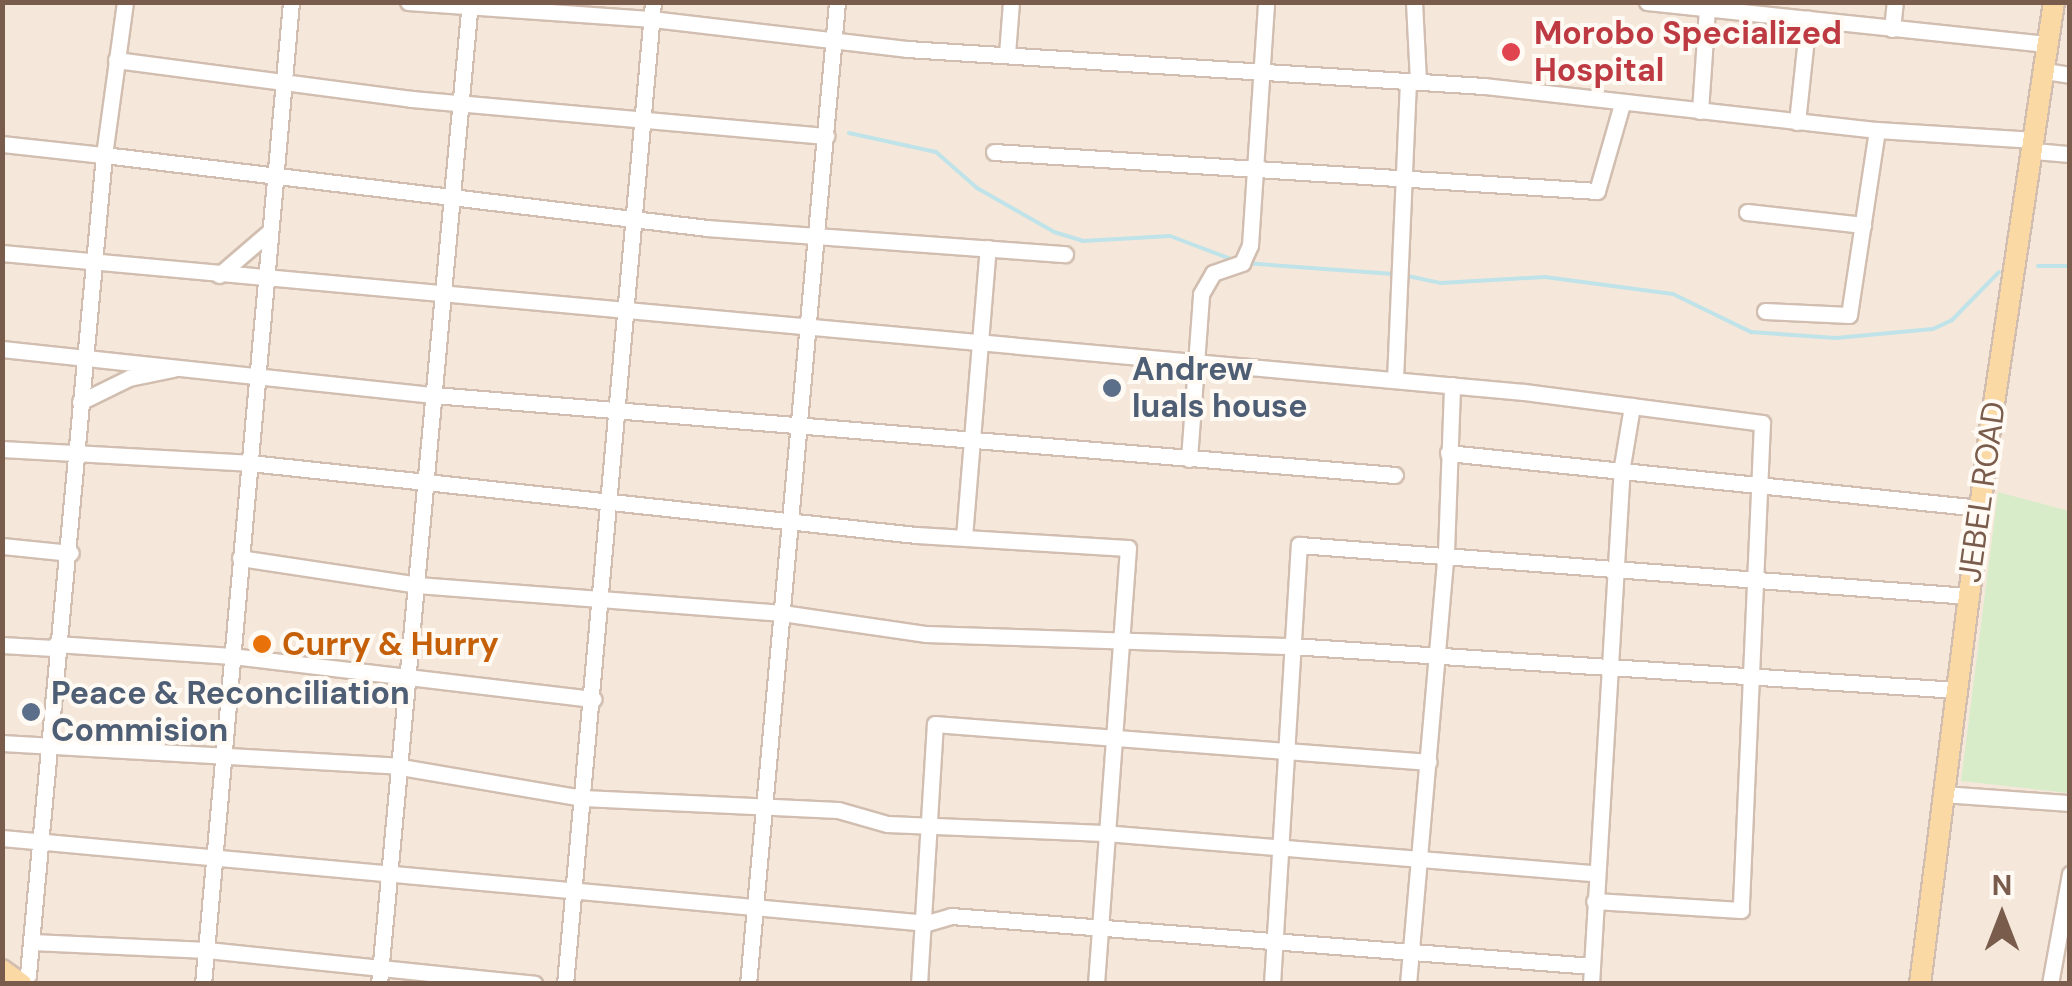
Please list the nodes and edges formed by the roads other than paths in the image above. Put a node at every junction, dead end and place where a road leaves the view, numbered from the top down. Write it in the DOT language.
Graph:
graph roads {
  1 [pos="125,2"];
  2 [pos="291,2"];
  3 [pos="408,2"];
  4 [pos="837,2"];
  5 [pos="1012,2"];
  6 [pos="1266,2"];
  7 [pos="1414,2"];
  8 [pos="1647,2"];
  9 [pos="1895,2"];
  10 [pos="2054,2"];
  11 [pos="470,4"];
  12 [pos="1668,4"];
  13 [pos="1707,9"];
  14 [pos="652,11"];
  15 [pos="1808,19"];
  16 [pos="1892,29"];
  17 [pos="835,40"];
  18 [pos="2048,44"];
  19 [pos="1007,54"];
  20 [pos="116,60"];
  21 [pos="2045,71"];
  22 [pos="1262,73"];
  23 [pos="2070,74"];
  24 [pos="1413,82"];
  25 [pos="284,83"];
  26 [pos="458,101"];
  27 [pos="1622,104"];
  28 [pos="1700,110"];
  29 [pos="644,116"];
  30 [pos="1796,122"];
  31 [pos="1877,130"];
  32 [pos="826,136"];
  33 [pos="2,144"];
  34 [pos="2034,146"];
  35 [pos="994,152"];
  36 [pos="2070,154"];
  37 [pos="104,155"];
  38 [pos="1256,168"];
  39 [pos="277,176"];
  40 [pos="1400,180"];
  41 [pos="449,200"];
  42 [pos="1747,212"];
  43 [pos="635,216"];
  44 [pos="1863,225"];
  45 [pos="814,232"];
  46 [pos="268,233"];
  47 [pos="988,248"];
  48 [pos="2,253"];
  49 [pos="1064,254"];
  50 [pos="94,263"];
  51 [pos="219,275"];
  52 [pos="269,277"];
  53 [pos="442,293"];
  54 [pos="626,310"];
  55 [pos="1765,311"];
  56 [pos="808,326"];
  57 [pos="981,340"];
  58 [pos="2,349"];
  59 [pos="84,357"];
  60 [pos="1196,364"];
  61 [pos="177,368"];
  62 [pos="259,377"];
  63 [pos="1395,380"];
  64 [pos="1452,385"];
  65 [pos="434,395"];
  66 [pos="80,402"];
  67 [pos="1632,406"];
  68 [pos="618,410"];
  69 [pos="798,427"];
  70 [pos="972,439"];
  71 [pos="2,449"];
  72 [pos="1448,452"];
  73 [pos="78,458"];
  74 [pos="1189,458"];
  75 [pos="250,463"];
  76 [pos="1622,466"];
  77 [pos="1395,475"];
  78 [pos="431,481"];
  79 [pos="1760,483"];
  80 [pos="610,505"];
  81 [pos="1980,508"];
  82 [pos="791,522"];
  83 [pos="964,538"];
  84 [pos="2,546"];
  85 [pos="71,552"];
  86 [pos="1446,552"];
  87 [pos="240,558"];
  88 [pos="1618,567"];
  89 [pos="1757,577"];
  90 [pos="418,585"];
  91 [pos="1968,596"];
  92 [pos="602,602"];
  93 [pos="782,614"];
  94 [pos="1122,638"];
  95 [pos="2,645"];
  96 [pos="55,646"];
  97 [pos="1291,646"];
  98 [pos="232,656"];
  99 [pos="1438,656"];
  100 [pos="1614,668"];
  101 [pos="1750,676"];
  102 [pos="406,680"];
  103 [pos="1957,690"];
  104 [pos="593,699"];
  105 [pos="1113,736"];
  106 [pos="2,743"];
  107 [pos="53,745"];
  108 [pos="1291,750"];
  109 [pos="225,756"];
  110 [pos="1429,762"];
  111 [pos="395,766"];
  112 [pos="1943,794"];
  113 [pos="583,798"];
  114 [pos="2070,803"];
  115 [pos="765,810"];
  116 [pos="928,825"];
  117 [pos="1104,833"];
  118 [pos="2,838"];
  119 [pos="42,841"];
  120 [pos="1280,848"];
  121 [pos="214,853"];
  122 [pos="1420,862"];
  123 [pos="388,871"];
  124 [pos="1595,872"];
  125 [pos="2069,875"];
  126 [pos="571,889"];
  127 [pos="1594,901"];
  128 [pos="755,908"];
  129 [pos="926,923"];
  130 [pos="1101,930"];
  131 [pos="1275,941"];
  132 [pos="32,942"];
  133 [pos="206,950"];
  134 [pos="1411,954"];
  135 [pos="2062,955"];
  136 [pos="1592,966"];
  137 [pos="2,970"];
  138 [pos="380,976"];
  139 [pos="25,979"];
  140 [pos="203,984"];
  141 [pos="534,984"];
  142 [pos="565,984"];
  143 [pos="748,984"];
  144 [pos="918,984"];
  145 [pos="1096,984"];
  146 [pos="1272,984"];
  147 [pos="1408,984"];
  148 [pos="1591,984"];
  149 [pos="1920,984"];
  150 [pos="2050,984"];
  1 -- 20 [label="street"];
  2 -- 25 [label="street"];
  3 -- 11 [label="street"];
  4 -- 17 [label="street"];
  5 -- 19 [label="street"];
  6 -- 22 [label="street"];
  7 -- 24 [label="street"];
  8 -- 12 [label="street"];
  9 -- 16 [label="street"];
  10 -- 18 [label="main road, JEBEL ROAD"];
  11 -- 14 [label="street"];
  11 -- 26 [label="street"];
  12 -- 13 [label="street"];
  13 -- 15 [label="street"];
  13 -- 28 [label="street"];
  14 -- 17 [label="street"];
  14 -- 29 [label="street"];
  15 -- 16 [label="street"];
  15 -- 30 [label="street"];
  16 -- 18 [label="street"];
  17 -- 19 [label="street"];
  17 -- 32 [label="street"];
  18 -- 21 [label="main road, JEBEL ROAD"];
  19 -- 22 [label="street"];
  20 -- 25 [label="street"];
  20 -- 37 [label="street"];
  21 -- 23 [label="street"];
  21 -- 34 [label="main road, JEBEL ROAD"];
  22 -- 24 [label="street"];
  22 -- 38 [label="street"];
  24 -- 27 [label="street"];
  24 -- 40 [label="street"];
  25 -- 26 [label="street"];
  25 -- 39 [label="street"];
  26 -- 29 [label="street"];
  26 -- 41 [label="street"];
  27 -- 28 [label="street"];
  27 -- 40 [label="street"];
  28 -- 30 [label="street"];
  29 -- 32 [label="street"];
  29 -- 43 [label="street"];
  30 -- 31 [label="street"];
  31 -- 34 [label="street"];
  31 -- 44 [label="street"];
  32 -- 45 [label="street"];
  33 -- 37 [label="street"];
  34 -- 36 [label="street"];
  34 -- 81 [label="main road, JEBEL ROAD"];
  35 -- 38 [label="street"];
  37 -- 39 [label="street"];
  37 -- 50 [label="street"];
  38 -- 40 [label="street"];
  38 -- 60 [label="street"];
  39 -- 41 [label="street"];
  39 -- 46 [label="street"];
  40 -- 63 [label="street"];
  41 -- 43 [label="street"];
  41 -- 53 [label="street"];
  42 -- 44 [label="street"];
  43 -- 45 [label="street"];
  43 -- 54 [label="street"];
  44 -- 55 [label="street"];
  45 -- 47 [label="street"];
  45 -- 56 [label="street"];
  46 -- 51 [label="street"];
  46 -- 52 [label="street"];
  47 -- 49 [label="street"];
  47 -- 57 [label="street"];
  48 -- 50 [label="street"];
  50 -- 51 [label="street"];
  50 -- 59 [label="street"];
  51 -- 52 [label="street"];
  52 -- 53 [label="street"];
  52 -- 62 [label="street"];
  53 -- 54 [label="street"];
  53 -- 65 [label="street"];
  54 -- 56 [label="street"];
  54 -- 68 [label="street"];
  56 -- 57 [label="street"];
  56 -- 69 [label="street"];
  57 -- 60 [label="street"];
  57 -- 70 [label="street"];
  58 -- 59 [label="street"];
  59 -- 61 [label="street"];
  59 -- 66 [label="street"];
  60 -- 63 [label="street"];
  60 -- 74 [label="street"];
  61 -- 62 [label="street"];
  61 -- 66 [label="street"];
  62 -- 65 [label="street"];
  62 -- 75 [label="street"];
  63 -- 64 [label="street"];
  64 -- 67 [label="street"];
  64 -- 72 [label="street"];
  65 -- 68 [label="street"];
  65 -- 78 [label="street"];
  66 -- 73 [label="street"];
  67 -- 76 [label="street"];
  67 -- 79 [label="street"];
  68 -- 69 [label="street"];
  68 -- 80 [label="street"];
  69 -- 70 [label="street"];
  69 -- 82 [label="street"];
  70 -- 74 [label="street"];
  70 -- 83 [label="street"];
  71 -- 73 [label="street"];
  72 -- 76 [label="street"];
  72 -- 86 [label="street"];
  73 -- 75 [label="street"];
  73 -- 85 [label="street"];
  74 -- 77 [label="street"];
  75 -- 78 [label="street"];
  75 -- 87 [label="street"];
  76 -- 79 [label="street"];
  76 -- 88 [label="street"];
  78 -- 80 [label="street"];
  78 -- 90 [label="street"];
  79 -- 81 [label="street"];
  79 -- 89 [label="street"];
  80 -- 82 [label="street"];
  80 -- 92 [label="street"];
  81 -- 91 [label="main road, JEBEL ROAD"];
  82 -- 83 [label="street"];
  82 -- 93 [label="street"];
  83 -- 94 [label="street"];
  84 -- 85 [label="street"];
  85 -- 96 [label="street"];
  86 -- 88 [label="street"];
  86 -- 97 [label="street"];
  86 -- 99 [label="street"];
  87 -- 90 [label="street"];
  87 -- 98 [label="street"];
  88 -- 89 [label="street"];
  88 -- 100 [label="street"];
  89 -- 91 [label="street"];
  89 -- 101 [label="street"];
  90 -- 92 [label="street"];
  90 -- 102 [label="street"];
  91 -- 103 [label="main road, JEBEL ROAD"];
  92 -- 93 [label="street"];
  92 -- 104 [label="street"];
  93 -- 94 [label="street"];
  93 -- 115 [label="street"];
  94 -- 97 [label="street"];
  94 -- 105 [label="street"];
  95 -- 96 [label="street"];
  96 -- 98 [label="street"];
  96 -- 107 [label="street"];
  97 -- 99 [label="street"];
  97 -- 108 [label="street"];
  98 -- 102 [label="street"];
  98 -- 109 [label="street"];
  99 -- 100 [label="street"];
  99 -- 110 [label="street"];
  100 -- 101 [label="street"];
  100 -- 124 [label="street"];
  101 -- 103 [label="street"];
  101 -- 127 [label="street"];
  102 -- 104 [label="street"];
  102 -- 111 [label="street"];
  103 -- 112 [label="main road, JEBEL ROAD"];
  104 -- 113 [label="street"];
  105 -- 108 [label="street"];
  105 -- 116 [label="street"];
  105 -- 117 [label="street"];
  106 -- 107 [label="street"];
  107 -- 109 [label="street"];
  107 -- 119 [label="street"];
  108 -- 110 [label="street"];
  108 -- 120 [label="street"];
  109 -- 111 [label="street"];
  109 -- 121 [label="street"];
  110 -- 122 [label="street"];
  111 -- 113 [label="street"];
  111 -- 123 [label="street"];
  112 -- 114 [label="street"];
  112 -- 149 [label="main road, JEBEL ROAD"];
  113 -- 115 [label="street"];
  113 -- 126 [label="street"];
  115 -- 116 [label="street"];
  115 -- 128 [label="street"];
  116 -- 117 [label="street"];
  116 -- 129 [label="street"];
  117 -- 120 [label="street"];
  117 -- 130 [label="street"];
  118 -- 119 [label="street"];
  119 -- 121 [label="street"];
  119 -- 132 [label="street"];
  120 -- 122 [label="street"];
  120 -- 131 [label="street"];
  121 -- 123 [label="street"];
  121 -- 133 [label="street"];
  122 -- 124 [label="street"];
  122 -- 134 [label="street"];
  123 -- 126 [label="street"];
  123 -- 138 [label="street"];
  124 -- 127 [label="street"];
  125 -- 135 [label="street"];
  126 -- 128 [label="street"];
  126 -- 142 [label="street"];
  127 -- 136 [label="street"];
  128 -- 129 [label="street"];
  128 -- 143 [label="street"];
  129 -- 130 [label="street"];
  129 -- 144 [label="street"];
  130 -- 131 [label="street"];
  130 -- 145 [label="street"];
  131 -- 134 [label="street"];
  131 -- 146 [label="street"];
  132 -- 133 [label="street"];
  132 -- 139 [label="street"];
  133 -- 138 [label="street"];
  133 -- 140 [label="street"];
  134 -- 136 [label="street"];
  134 -- 147 [label="street"];
  135 -- 150 [label="street"];
  136 -- 148 [label="street"];
  137 -- 139 [label="main road"];
  138 -- 141 [label="street"];
}
